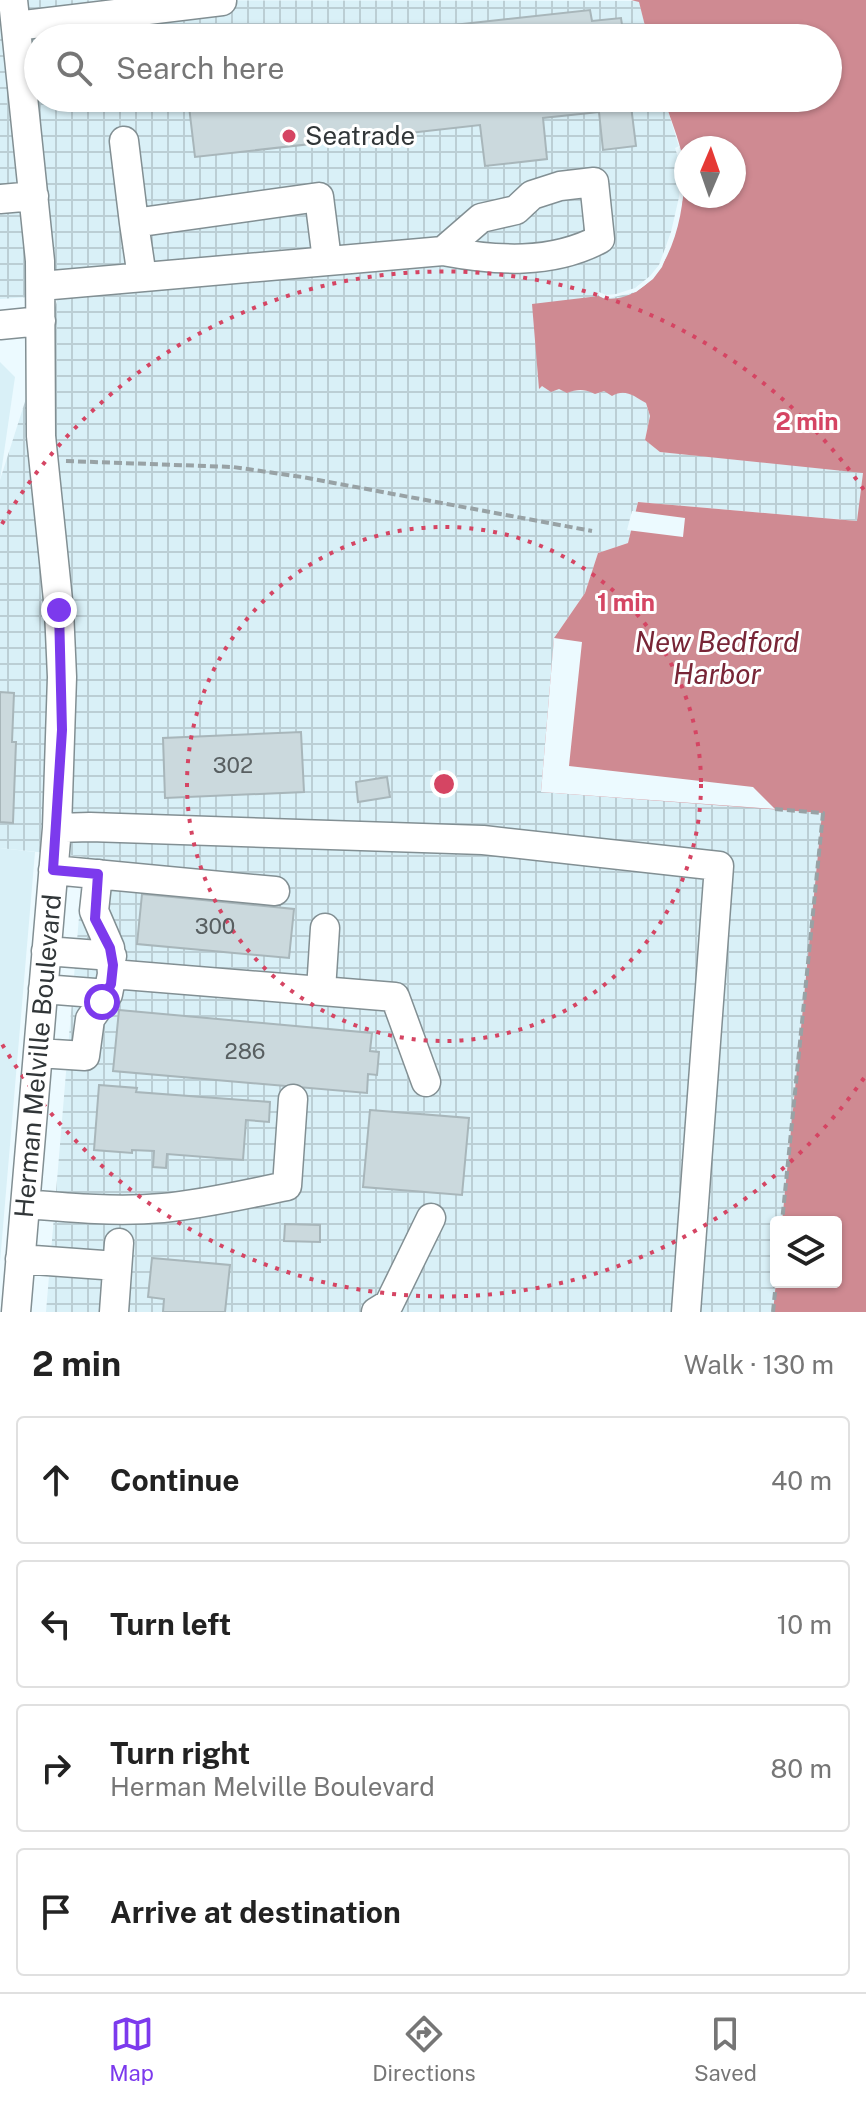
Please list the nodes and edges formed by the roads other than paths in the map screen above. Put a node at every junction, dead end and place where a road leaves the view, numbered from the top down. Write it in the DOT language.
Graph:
graph roads {
  1 [pos="222,1"];
  2 [pos="15,13"];
  3 [pos="24,100"];
  4 [pos="25,112"];
  5 [pos="124,141"];
  6 [pos="34,196"];
  7 [pos="0,199"];
  8 [pos="134,223"];
  9 [pos="443,251"];
  10 [pos="327,260"];
  11 [pos="142,277"];
  12 [pos="41,286"];
  13 [pos="41,321"];
  14 [pos="0,325"];
  15 [pos="57,828"];
  16 [pos="53,870"];
  17 [pos="98,874"];
  18 [pos="275,891"];
  19 [pos="325,928"];
  20 [pos="46,951"];
  21 [pos="111,975"];
  22 [pos="43,989"];
  23 [pos="321,990"];
  24 [pos="38,1053"];
  25 [pos="426,1082"];
  26 [pos="293,1099"];
  27 [pos="26,1204"];
  28 [pos="431,1218"];
  29 [pos="20,1259"];
  30 [pos="16,1312"];
  31 [pos="114,1312"];
  32 [pos="376,1312"];
  33 [pos="686,1312"];
  1 -- 2 [label="street"];
  2 -- 3 [label="street, Herman Melville Boulevard"];
  4 -- 6 [label="street, Herman Melville Boulevard"];
  5 -- 8 [label="street"];
  6 -- 7 [label="street"];
  6 -- 12 [label="street, Herman Melville Boulevard"];
  8 -- 10 [label="street"];
  8 -- 11 [label="street"];
  9 -- 9 [label="street"];
  9 -- 10 [label="street"];
  10 -- 11 [label="street"];
  11 -- 12 [label="street"];
  12 -- 13 [label="street, Herman Melville Boulevard"];
  13 -- 14 [label="street"];
  13 -- 15 [label="street, Herman Melville Boulevard"];
  15 -- 16 [label="street, Herman Melville Boulevard"];
  15 -- 33 [label="street"];
  16 -- 17 [label="street"];
  16 -- 20 [label="street, Herman Melville Boulevard"];
  17 -- 18 [label="street"];
  17 -- 21 [label="street"];
  19 -- 23 [label="street"];
  20 -- 21 [label="street"];
  20 -- 22 [label="street, Herman Melville Boulevard"];
  21 -- 22 [label="street"];
  21 -- 23 [label="street"];
  21 -- 24 [label="street"];
  22 -- 24 [label="street, Herman Melville Boulevard"];
  23 -- 25 [label="street"];
  24 -- 27 [label="street, Herman Melville Boulevard"];
  26 -- 27 [label="street"];
  27 -- 29 [label="street, Herman Melville Boulevard"];
  28 -- 32 [label="street"];
  29 -- 30 [label="street, Herman Melville Boulevard"];
  29 -- 31 [label="street"];
}
